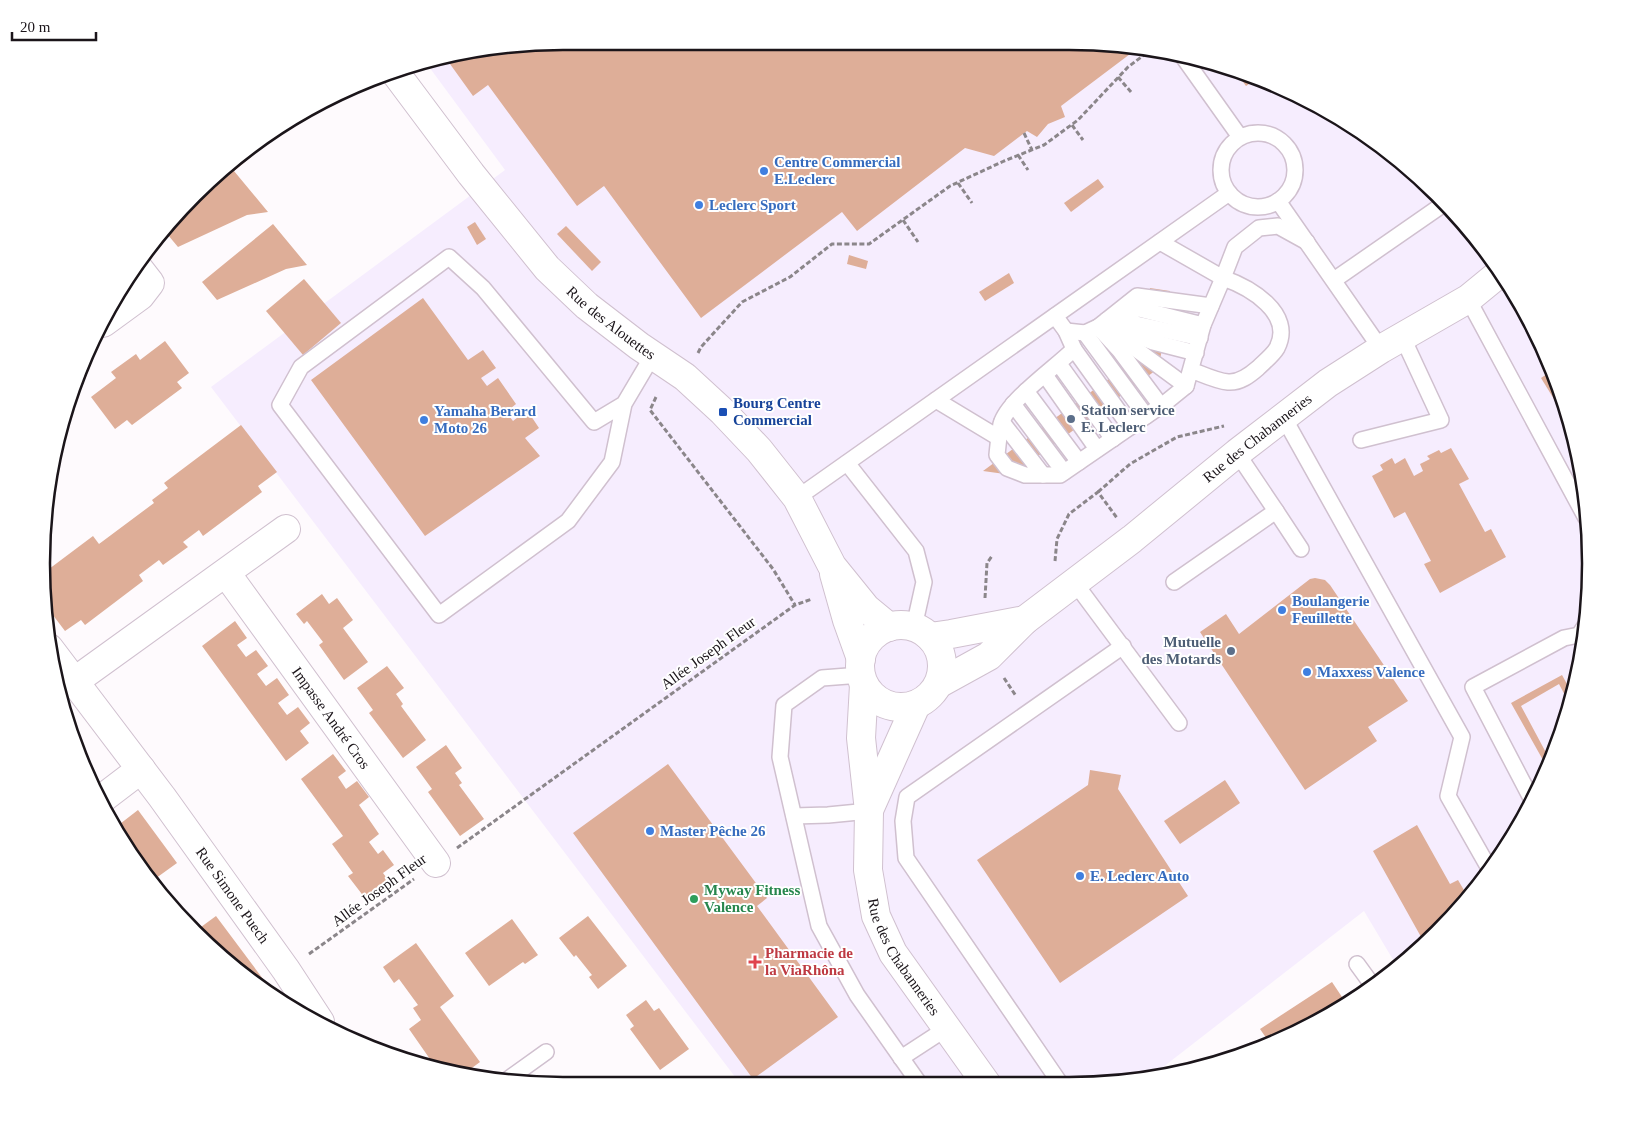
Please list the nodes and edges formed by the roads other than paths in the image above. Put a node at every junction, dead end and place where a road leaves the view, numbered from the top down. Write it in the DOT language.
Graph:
graph roads {
  1 [pos="1188,64"];
  2 [pos="398,77"];
  3 [pos="1240,137"];
  4 [pos="1229,193"];
  5 [pos="1273,203"];
  6 [pos="1439,207"];
  7 [pos="1259,228"];
  8 [pos="1160,242"];
  9 [pos="1307,242"];
  10 [pos="141,272"];
  11 [pos="1222,278"];
  12 [pos="1334,280"];
  13 [pos="1496,280"];
  14 [pos="1468,298"];
  15 [pos="1211,306"];
  16 [pos="115,313"];
  17 [pos="1055,316"];
  18 [pos="1109,318"];
  19 [pos="1066,331"];
  20 [pos="1202,331"];
  21 [pos="1392,343"];
  22 [pos="1074,349"];
  23 [pos="1196,353"];
  24 [pos="653,355"];
  25 [pos="1059,364"];
  26 [pos="1191,370"];
  27 [pos="1045,375"];
  28 [pos="1186,386"];
  29 [pos="1026,391"];
  30 [pos="936,400"];
  31 [pos="624,404"];
  32 [pos="1013,404"];
  33 [pos="1161,406"];
  34 [pos="1146,416"];
  35 [pos="1284,418"];
  36 [pos="1002,422"];
  37 [pos="1130,427"];
  38 [pos="999,438"];
  39 [pos="1113,438"];
  40 [pos="1361,440"];
  41 [pos="1097,450"];
  42 [pos="1237,453"];
  43 [pos="847,462"];
  44 [pos="1079,462"];
  45 [pos="1064,472"];
  46 [pos="1043,475"];
  47 [pos="797,498"];
  48 [pos="1579,504"];
  49 [pos="1276,510"];
  50 [pos="286,529"];
  51 [pos="1301,549"];
  52 [pos="832,566"];
  53 [pos="226,573"];
  54 [pos="1065,576"];
  55 [pos="1174,582"];
  56 [pos="1025,620"];
  57 [pos="911,630"];
  58 [pos="1577,636"];
  59 [pos="1123,646"];
  60 [pos="60,661"];
  61 [pos="862,673"];
  62 [pos="75,681"];
  63 [pos="940,683"];
  64 [pos="916,705"];
  65 [pos="1179,723"];
  66 [pos="141,769"];
  67 [pos="1528,793"];
  68 [pos="106,796"];
  69 [pos="868,811"];
  70 [pos="794,816"];
  71 [pos="1486,862"];
  72 [pos="436,863"];
  73 [pos="1357,964"];
  74 [pos="1368,980"];
  75 [pos="294,999"];
  76 [pos="947,1028"];
  77 [pos="546,1052"];
  78 [pos="901,1058"];
  79 [pos="514,1075"];
  80 [pos="915,1077"];
  81 [pos="982,1077"];
  82 [pos="1056,1077"];
  1 -- 3 [label="lane"];
  2 -- 24 [label="street, Rue des Alouettes"];
  3 -- 4 [label="lane"];
  3 -- 5 [label="lane"];
  4 -- 5 [label="lane"];
  4 -- 8 [label="lane"];
  5 -- 7 [label="lane"];
  5 -- 9 [label="lane"];
  6 -- 12 [label="lane"];
  7 -- 9 [label="lane"];
  7 -- 11 [label="lane"];
  8 -- 11 [label="lane"];
  8 -- 17 [label="lane"];
  9 -- 12 [label="lane"];
  10 -- 16 [label="street"];
  11 -- 15 [label="lane"];
  11 -- 26 [label="lane"];
  12 -- 21 [label="lane"];
  13 -- 14 [label="street, Rue des Chabanneries"];
  14 -- 21 [label="street, Rue des Chabanneries"];
  14 -- 48 [label="lane"];
  15 -- 18 [label="lane"];
  15 -- 20 [label="lane"];
  17 -- 19 [label="lane"];
  17 -- 30 [label="lane"];
  18 -- 19 [label="lane"];
  18 -- 20 [label="lane"];
  18 -- 23 [label="lane"];
  18 -- 28 [label="lane"];
  18 -- 33 [label="lane"];
  18 -- 34 [label="lane"];
  19 -- 22 [label="lane"];
  20 -- 23 [label="lane"];
  21 -- 35 [label="street, Rue des Chabanneries"];
  21 -- 40 [label="lane"];
  22 -- 25 [label="lane"];
  22 -- 37 [label="lane"];
  23 -- 26 [label="lane"];
  24 -- 31 [label="lane"];
  24 -- 47 [label="street, Rue des Alouettes"];
  25 -- 27 [label="lane"];
  25 -- 39 [label="lane"];
  26 -- 28 [label="lane"];
  27 -- 29 [label="lane"];
  27 -- 41 [label="lane"];
  28 -- 33 [label="lane"];
  29 -- 32 [label="lane"];
  29 -- 44 [label="lane"];
  30 -- 38 [label="lane"];
  30 -- 43 [label="lane"];
  31 -- 31 [label="lane"];
  32 -- 36 [label="lane"];
  32 -- 45 [label="lane"];
  33 -- 34 [label="lane"];
  34 -- 37 [label="lane"];
  35 -- 42 [label="street, Rue des Chabanneries"];
  35 -- 71 [label="lane"];
  36 -- 38 [label="lane"];
  36 -- 46 [label="lane"];
  37 -- 39 [label="lane"];
  38 -- 46 [label="lane"];
  39 -- 41 [label="lane"];
  41 -- 44 [label="lane"];
  42 -- 49 [label="lane"];
  42 -- 54 [label="street, Rue des Chabanneries"];
  43 -- 47 [label="lane"];
  43 -- 57 [label="lane"];
  44 -- 45 [label="lane"];
  45 -- 46 [label="lane"];
  47 -- 52 [label="street, Rue des Alouettes"];
  49 -- 51 [label="lane"];
  49 -- 55 [label="lane"];
  50 -- 53 [label="street"];
  52 -- 57 [label="street"];
  52 -- 61 [label="street"];
  53 -- 62 [label="street"];
  53 -- 72 [label="street, Impasse André Cros"];
  54 -- 56 [label="street, Rue des Chabanneries"];
  54 -- 59 [label="lane"];
  56 -- 57 [label="street, Rue des Chabanneries"];
  56 -- 63 [label="street, Rue des Chabanneries"];
  57 -- 61 [label="street"];
  57 -- 63 [label="street"];
  58 -- 67 [label="lane"];
  59 -- 65 [label="lane"];
  59 -- 82 [label="lane"];
  60 -- 62 [label="street, Rue Simone Puech"];
  61 -- 64 [label="street"];
  61 -- 69 [label="street, Rue des Chabanneries"];
  61 -- 70 [label="lane"];
  62 -- 66 [label="street, Rue Simone Puech"];
  63 -- 64 [label="street"];
  64 -- 69 [label="street, Rue des Chabanneries"];
  66 -- 68 [label="street"];
  66 -- 75 [label="street, Rue Simone Puech"];
  69 -- 70 [label="lane"];
  69 -- 76 [label="street, Rue des Chabanneries"];
  70 -- 78 [label="lane"];
  73 -- 74 [label="lane"];
  76 -- 78 [label="lane"];
  76 -- 81 [label="street, Rue des Chabanneries"];
  77 -- 79 [label="lane"];
  78 -- 80 [label="lane"];
}
